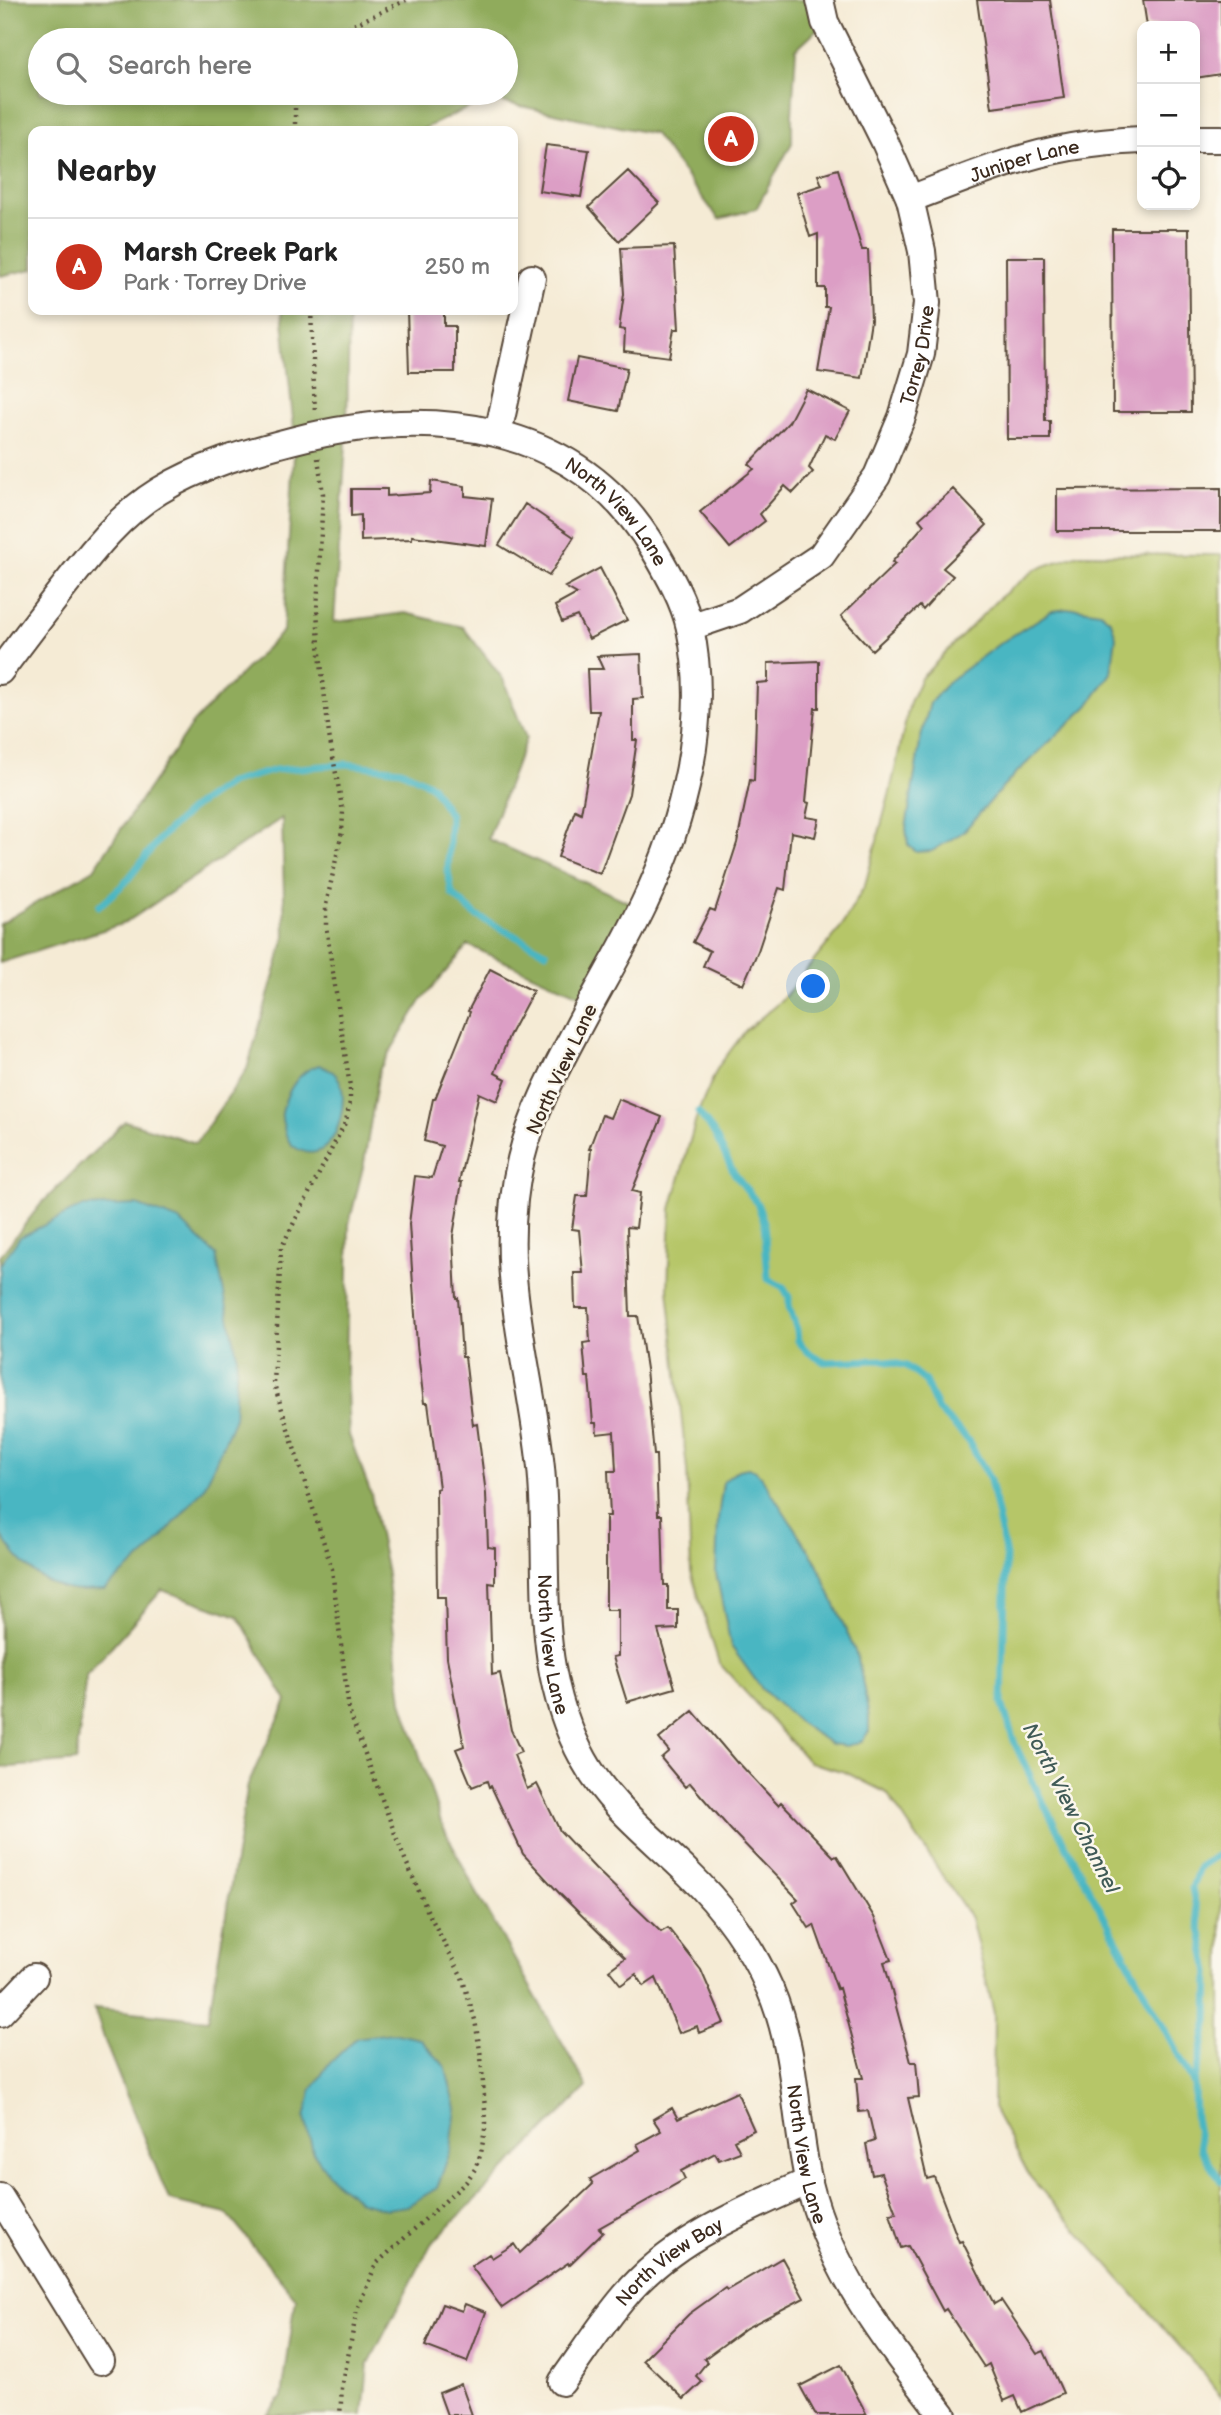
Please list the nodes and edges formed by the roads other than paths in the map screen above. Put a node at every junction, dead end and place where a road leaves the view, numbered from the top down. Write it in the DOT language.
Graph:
graph roads {
  1 [pos="820,0"];
  2 [pos="1200,139"];
  3 [pos="1221,139"];
  4 [pos="1137,140"];
  5 [pos="910,199"];
  6 [pos="532,278"];
  7 [pos="498,433"];
  8 [pos="690,626"];
  9 [pos="0,671"];
  10 [pos="34,1977"];
  11 [pos="0,2013"];
  12 [pos="809,2181"];
  13 [pos="0,2197"];
  14 [pos="101,2361"];
  15 [pos="562,2382"];
  16 [pos="943,2415"];
  1 -- 5 [label="street, Torrey Drive"];
  2 -- 3 [label="street"];
  4 -- 5 [label="street, Juniper Lane"];
  5 -- 8 [label="street, Torrey Drive"];
  6 -- 7 [label="street"];
  7 -- 8 [label="street, North View Lane"];
  7 -- 9 [label="street, North View Lane"];
  8 -- 12 [label="street, North View Lane"];
  10 -- 11 [label="street"];
  12 -- 15 [label="street, North View Bay"];
  12 -- 16 [label="street, North View Lane"];
  13 -- 14 [label="street"];
}
